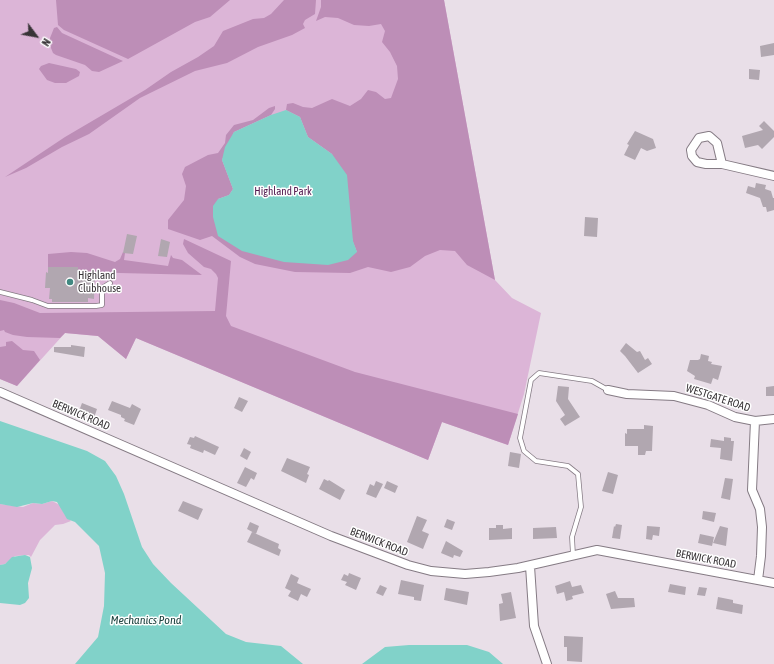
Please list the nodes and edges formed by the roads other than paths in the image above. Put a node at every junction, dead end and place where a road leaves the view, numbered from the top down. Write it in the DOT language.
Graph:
graph roads {
  1 [pos="722,164"];
  2 [pos="774,176"];
  3 [pos="110,283"];
  4 [pos="0,292"];
  5 [pos="608,390"];
  6 [pos="0,392"];
  7 [pos="774,419"];
  8 [pos="755,421"];
  9 [pos="573,555"];
  10 [pos="530,566"];
  11 [pos="758,580"];
  12 [pos="774,583"];
  13 [pos="547,664"];
  1 -- 2 [label="street"];
  3 -- 4 [label="lane"];
  5 -- 8 [label="street, WESTGATE ROAD"];
  5 -- 9 [label="lane"];
  6 -- 10 [label="street, BERWICK ROAD"];
  7 -- 8 [label="street, WESTGATE ROAD"];
  8 -- 11 [label="street"];
  9 -- 10 [label="street, BERWICK ROAD"];
  9 -- 11 [label="street, BERWICK ROAD"];
  10 -- 13 [label="street"];
  11 -- 12 [label="street, BERWICK ROAD"];
}
